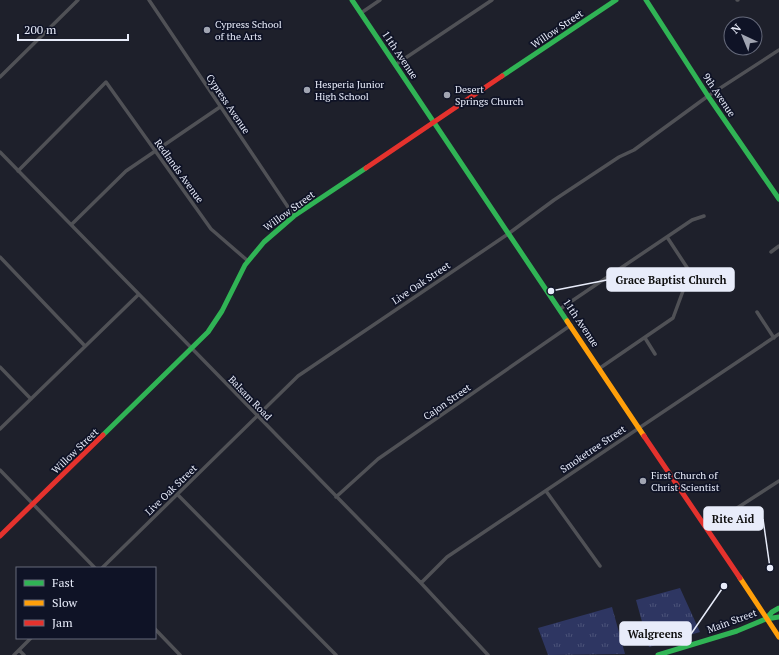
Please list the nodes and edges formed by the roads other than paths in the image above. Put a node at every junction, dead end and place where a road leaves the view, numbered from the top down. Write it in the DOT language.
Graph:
graph roads {
  1 [pos="78,0"];
  2 [pos="149,0"];
  3 [pos="352,0"];
  4 [pos="380,0"];
  5 [pos="492,0"];
  6 [pos="616,0"];
  7 [pos="646,0"];
  8 [pos="361,13"];
  9 [pos="779,50"];
  10 [pos="395,65"];
  11 [pos="0,77"];
  12 [pos="708,96"];
  13 [pos="220,107"];
  14 [pos="434,123"];
  15 [pos="155,151"];
  16 [pos="0,152"];
  17 [pos="18,171"];
  18 [pos="779,199"];
  19 [pos="294,216"];
  20 [pos="704,216"];
  21 [pos="72,224"];
  22 [pos="508,234"];
  23 [pos="667,237"];
  24 [pos="779,246"];
  25 [pos="770,252"];
  26 [pos="0,257"];
  27 [pos="248,261"];
  28 [pos="138,295"];
  29 [pos="560,309"];
  30 [pos="757,312"];
  31 [pos="572,325"];
  32 [pos="779,334"];
  33 [pos="645,338"];
  34 [pos="774,338"];
  35 [pos="85,346"];
  36 [pos="193,349"];
  37 [pos="654,354"];
  38 [pos="0,366"];
  39 [pos="600,368"];
  40 [pos="32,398"];
  41 [pos="257,417"];
  42 [pos="640,428"];
  43 [pos="0,429"];
  44 [pos="0,470"];
  45 [pos="779,481"];
  46 [pos="546,491"];
  47 [pos="178,495"];
  48 [pos="336,497"];
  49 [pos="33,504"];
  50 [pos="706,528"];
  51 [pos="0,536"];
  52 [pos="600,566"];
  53 [pos="94,567"];
  54 [pos="103,567"];
  55 [pos="421,583"];
  56 [pos="779,608"];
  57 [pos="779,617"];
  58 [pos="766,619"];
  59 [pos="156,630"];
  60 [pos="779,637"];
  61 [pos="30,639"];
  62 [pos="19,650"];
  63 [pos="665,654"];
  64 [pos="14,655"];
  65 [pos="24,655"];
  66 [pos="180,655"];
  67 [pos="336,655"];
  68 [pos="488,655"];
  69 [pos="658,655"];
  1 -- 11 [label="street"];
  2 -- 13 [label="street, Cypress Avenue"];
  3 -- 8 [label="street, 11th Avenue"];
  4 -- 8 [label="street"];
  5 -- 10 [label="street"];
  6 -- 14 [label="street, Willow Street"];
  7 -- 12 [label="street, 9th Avenue"];
  8 -- 10 [label="street, 11th Avenue"];
  9 -- 12 [label="street, Live Oak Street"];
  10 -- 14 [label="street, 11th Avenue"];
  12 -- 18 [label="street, 9th Avenue"];
  12 -- 22 [label="street, Live Oak Street"];
  13 -- 15 [label="street"];
  13 -- 19 [label="street, Cypress Avenue"];
  14 -- 19 [label="street, Willow Street"];
  14 -- 22 [label="street, 11th Avenue"];
  15 -- 17 [label="street, Redlands Avenue"];
  15 -- 21 [label="street"];
  15 -- 27 [label="street, Redlands Avenue"];
  16 -- 17 [label="street, Balsam Road"];
  17 -- 21 [label="street, Balsam Road"];
  19 -- 27 [label="street, Willow Street"];
  20 -- 23 [label="street"];
  21 -- 28 [label="street, Balsam Road"];
  22 -- 29 [label="street, 11th Avenue"];
  22 -- 41 [label="street, Live Oak Street"];
  23 -- 29 [label="street"];
  23 -- 33 [label="street"];
  24 -- 25 [label="street"];
  26 -- 35 [label="street"];
  27 -- 36 [label="street, Willow Street"];
  28 -- 35 [label="street"];
  28 -- 36 [label="street, Balsam Road"];
  29 -- 31 [label="street, 11th Avenue"];
  30 -- 34 [label="street"];
  31 -- 39 [label="street, 11th Avenue"];
  31 -- 48 [label="street, Cajon Street"];
  32 -- 34 [label="street, Smoketree Street"];
  33 -- 37 [label="street"];
  33 -- 39 [label="street"];
  34 -- 42 [label="street, Smoketree Street"];
  35 -- 40 [label="street"];
  36 -- 41 [label="street, Balsam Road"];
  36 -- 49 [label="street, Willow Street"];
  38 -- 40 [label="street"];
  39 -- 42 [label="street, 11th Avenue"];
  40 -- 43 [label="street"];
  41 -- 47 [label="street, Live Oak Street"];
  41 -- 48 [label="street, Balsam Road"];
  42 -- 46 [label="street, Smoketree Street"];
  42 -- 50 [label="street, 11th Avenue"];
  44 -- 49 [label="street"];
  45 -- 50 [label="street"];
  46 -- 52 [label="street"];
  46 -- 55 [label="street, Smoketree Street"];
  47 -- 54 [label="street, Live Oak Street"];
  47 -- 67 [label="street"];
  48 -- 55 [label="street, Balsam Road"];
  49 -- 51 [label="street, Willow Street"];
  49 -- 53 [label="street"];
  50 -- 58 [label="street, 11th Avenue"];
  55 -- 68 [label="street, Balsam Road"];
  56 -- 58 [label="street, Main Street"];
  57 -- 58 [label="street, Main Street"];
  58 -- 60 [label="street, 11th Avenue"];
  58 -- 63 [label="street, Main Street"];
  59 -- 66 [label="street"];
  61 -- 62 [label="street"];
  62 -- 64 [label="street"];
  62 -- 65 [label="street"];
  63 -- 69 [label="street, Main Street"];
}
